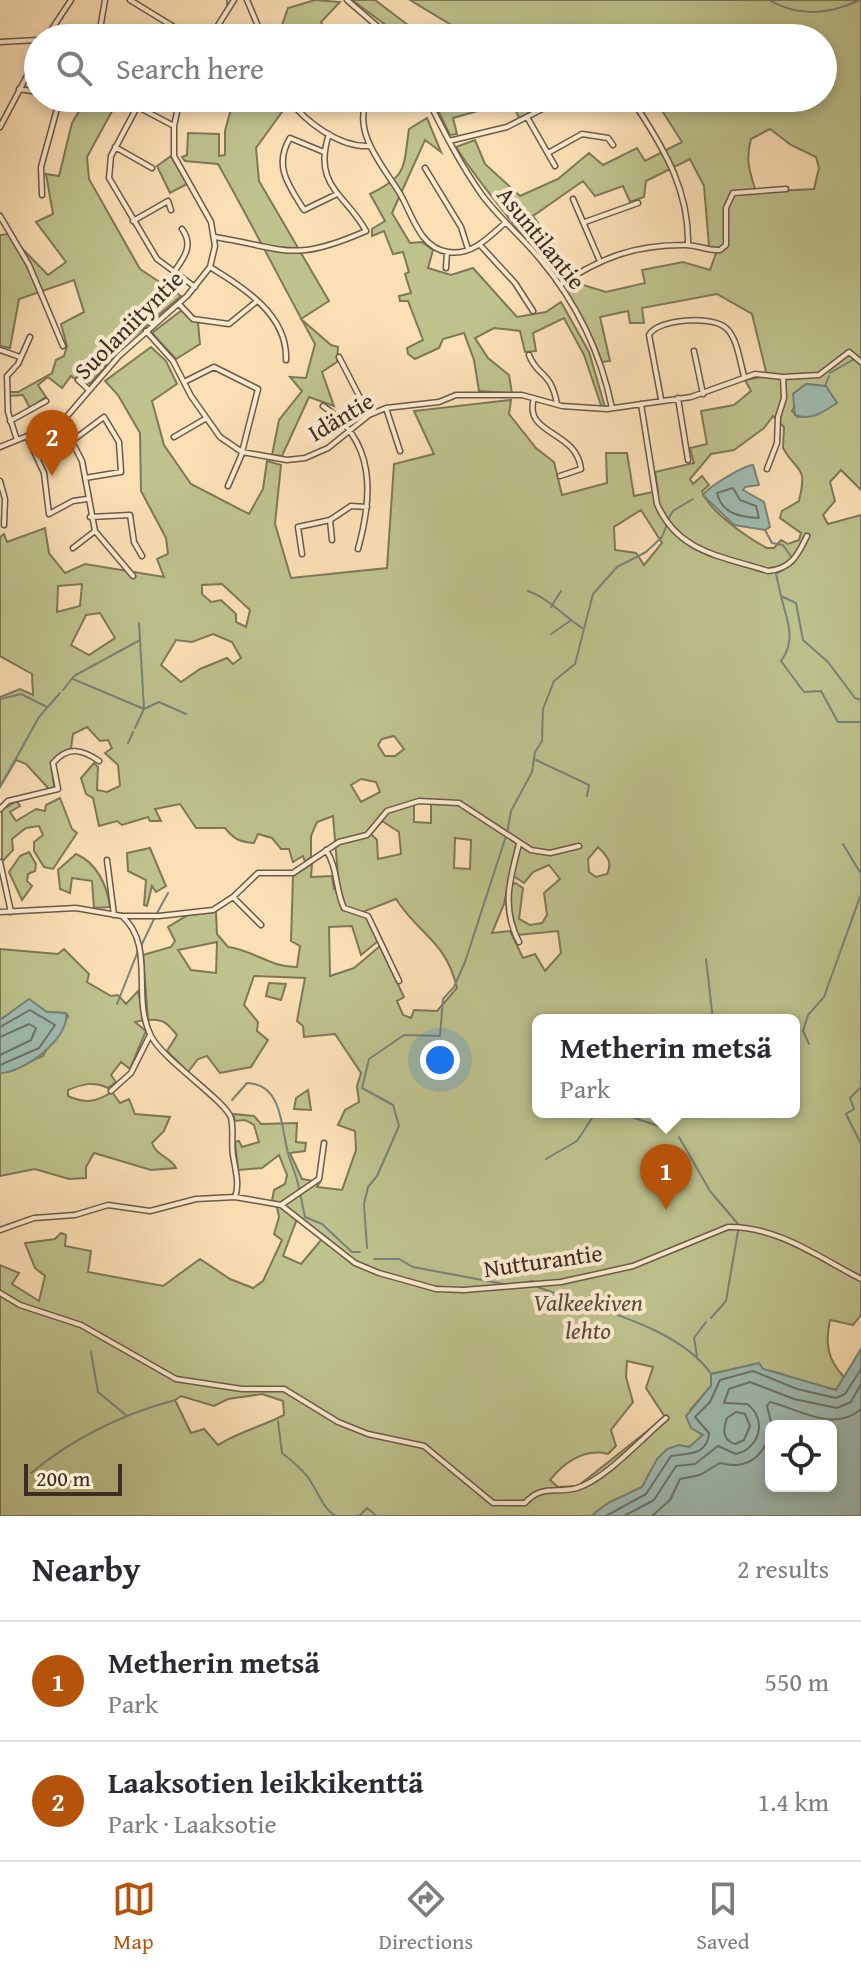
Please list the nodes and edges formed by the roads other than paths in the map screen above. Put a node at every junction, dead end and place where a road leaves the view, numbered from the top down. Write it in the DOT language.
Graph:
graph roads {
  1 [pos="71,0"];
  2 [pos="105,0"];
  3 [pos="130,0"];
  4 [pos="234,0"];
  5 [pos="247,0"];
  6 [pos="347,0"];
  7 [pos="55,24"];
  8 [pos="101,24"];
  9 [pos="169,24"];
  10 [pos="219,24"];
  11 [pos="257,24"];
  12 [pos="375,24"];
  13 [pos="24,41"];
  14 [pos="0,42"];
  15 [pos="24,80"];
  16 [pos="19,89"];
  17 [pos="24,90"];
  18 [pos="56,112"];
  19 [pos="134,112"];
  20 [pos="147,112"];
  21 [pos="177,112"];
  22 [pos="304,112"];
  23 [pos="363,112"];
  24 [pos="434,112"];
  25 [pos="537,112"];
  26 [pos="640,112"];
  27 [pos="527,117"];
  28 [pos="174,126"];
  29 [pos="0,127"];
  30 [pos="329,134"];
  31 [pos="449,141"];
  32 [pos="613,145"];
  33 [pos="370,146"];
  34 [pos="115,147"];
  35 [pos="324,152"];
  36 [pos="548,153"];
  37 [pos="555,166"];
  38 [pos="152,168"];
  39 [pos="425,168"];
  40 [pos="786,189"];
  41 [pos="42,195"];
  42 [pos="335,195"];
  43 [pos="573,199"];
  44 [pos="638,203"];
  45 [pos="171,210"];
  46 [pos="0,216"];
  47 [pos="133,221"];
  48 [pos="506,222"];
  49 [pos="585,222"];
  50 [pos="182,229"];
  51 [pos="215,237"];
  52 [pos="688,244"];
  53 [pos="480,245"];
  54 [pos="468,249"];
  55 [pos="447,252"];
  56 [pos="599,259"];
  57 [pos="210,267"];
  58 [pos="446,268"];
  59 [pos="174,272"];
  60 [pos="560,285"];
  61 [pos="195,287"];
  62 [pos="258,301"];
  63 [pos="179,304"];
  64 [pos="533,311"];
  65 [pos="146,331"];
  66 [pos="30,337"];
  67 [pos="63,346"];
  68 [pos="0,350"];
  69 [pos="694,351"];
  70 [pos="529,355"];
  71 [pos="21,357"];
  72 [pos="339,357"];
  73 [pos="286,360"];
  74 [pos="861,362"];
  75 [pos="744,376"];
  76 [pos="783,377"];
  77 [pos="78,380"];
  78 [pos="184,382"];
  79 [pos="89,390"];
  80 [pos="703,394"];
  81 [pos="534,398"];
  82 [pos="678,398"];
  83 [pos="661,400"];
  84 [pos="46,401"];
  85 [pos="557,404"];
  86 [pos="641,404"];
  87 [pos="323,406"];
  88 [pos="386,408"];
  89 [pos="612,408"];
  90 [pos="369,415"];
  91 [pos="205,419"];
  92 [pos="10,421"];
  93 [pos="62,422"];
  94 [pos="349,432"];
  95 [pos="27,436"];
  96 [pos="174,437"];
  97 [pos="17,440"];
  98 [pos="72,441"];
  99 [pos="0,447"];
  100 [pos="400,451"];
  101 [pos="242,452"];
  102 [pos="688,460"];
  103 [pos="767,469"];
  104 [pos="560,476"];
  105 [pos="85,478"];
  106 [pos="0,481"];
  107 [pos="228,486"];
  108 [pos="87,499"];
  109 [pos="367,507"];
  110 [pos="90,517"];
  111 [pos="330,520"];
  112 [pos="4,525"];
  113 [pos="95,531"];
  114 [pos="807,536"];
  115 [pos="332,540"];
  116 [pos="73,548"];
  117 [pos="358,549"];
  118 [pos="302,554"];
  119 [pos="142,556"];
  120 [pos="133,576"];
  121 [pos="99,761"];
  122 [pos="0,809"];
  123 [pos="519,844"];
  124 [pos="579,846"];
  125 [pos="326,850"];
  126 [pos="107,860"];
  127 [pos="0,862"];
  128 [pos="233,897"];
  129 [pos="0,912"];
  130 [pos="11,912"];
  131 [pos="114,915"];
  132 [pos="122,916"];
  133 [pos="261,925"];
  134 [pos="519,942"];
  135 [pos="399,981"];
  136 [pos="150,1035"];
  137 [pos="111,1091"];
  138 [pos="324,1143"];
  139 [pos="235,1197"];
  140 [pos="281,1205"];
  141 [pos="0,1230"];
  142 [pos="861,1279"];
  143 [pos="0,1293"];
  144 [pos="666,1418"];
  1 -- 7 [label="street"];
  2 -- 8 [label="street"];
  3 -- 9 [label="street"];
  4 -- 10 [label="street"];
  5 -- 11 [label="street"];
  6 -- 12 [label="street"];
  13 -- 14 [label="street"];
  15 -- 16 [label="street"];
  16 -- 17 [label="street"];
  16 -- 29 [label="street"];
  18 -- 41 [label="street"];
  19 -- 34 [label="street"];
  20 -- 28 [label="street"];
  21 -- 28 [label="street"];
  22 -- 30 [label="street"];
  23 -- 33 [label="street"];
  24 -- 31 [label="street, Asuntilantie"];
  25 -- 27 [label="street"];
  26 -- 52 [label="street"];
  27 -- 31 [label="street"];
  27 -- 36 [label="street"];
  28 -- 51 [label="street"];
  30 -- 33 [label="street"];
  30 -- 35 [label="street"];
  31 -- 48 [label="street, Asuntilantie"];
  32 -- 36 [label="street"];
  33 -- 55 [label="street"];
  34 -- 38 [label="street"];
  34 -- 47 [label="street"];
  35 -- 42 [label="street"];
  35 -- 42 [label="street"];
  36 -- 37 [label="street"];
  39 -- 54 [label="street"];
  40 -- 52 [label="street"];
  42 -- 51 [label="street"];
  43 -- 49 [label="street"];
  44 -- 49 [label="street"];
  45 -- 47 [label="street"];
  46 -- 67 [label="street"];
  47 -- 59 [label="street"];
  48 -- 53 [label="street"];
  48 -- 60 [label="street, Asuntilantie"];
  49 -- 56 [label="street"];
  50 -- 59 [label="street"];
  51 -- 57 [label="street, Suolaniityntie"];
  52 -- 56 [label="street"];
  53 -- 54 [label="street"];
  53 -- 64 [label="street"];
  54 -- 55 [label="street"];
  55 -- 58 [label="street"];
  56 -- 60 [label="street"];
  57 -- 61 [label="street, Suolaniityntie"];
  57 -- 62 [label="street"];
  59 -- 61 [label="street"];
  60 -- 89 [label="street, Asuntilantie"];
  61 -- 63 [label="street, Suolaniityntie"];
  62 -- 63 [label="street"];
  62 -- 73 [label="street"];
  63 -- 65 [label="street, Suolaniityntie"];
  65 -- 78 [label="street, Idäntie"];
  65 -- 79 [label="street, Suolaniityntie"];
  66 -- 71 [label="street"];
  68 -- 71 [label="street"];
  69 -- 80 [label="street"];
  70 -- 85 [label="street"];
  71 -- 92 [label="street"];
  72 -- 90 [label="street"];
  74 -- 76 [label="street"];
  75 -- 76 [label="street"];
  75 -- 80 [label="street"];
  75 -- 83 [label="street"];
  76 -- 103 [label="street"];
  77 -- 79 [label="street"];
  78 -- 91 [label="street, Idäntie"];
  78 -- 101 [label="street"];
  79 -- 93 [label="street, Suolaniityntie"];
  80 -- 82 [label="street"];
  81 -- 85 [label="street, Idäntie"];
  81 -- 88 [label="street, Idäntie"];
  81 -- 104 [label="street"];
  82 -- 83 [label="street"];
  82 -- 102 [label="street"];
  83 -- 86 [label="street, Idäntie"];
  84 -- 92 [label="street"];
  85 -- 89 [label="street, Idäntie"];
  86 -- 89 [label="street, Idäntie"];
  86 -- 114 [label="street"];
  87 -- 94 [label="street"];
  88 -- 90 [label="street, Idäntie"];
  88 -- 100 [label="street"];
  90 -- 94 [label="street, Idäntie"];
  91 -- 96 [label="street"];
  91 -- 101 [label="street, Idäntie"];
  92 -- 97 [label="street"];
  93 -- 95 [label="street, Suolaniityntie"];
  93 -- 98 [label="street"];
  94 -- 101 [label="street, Idäntie"];
  94 -- 109 [label="street"];
  95 -- 97 [label="street, Suolaniityntie"];
  95 -- 108 [label="street"];
  97 -- 99 [label="street, Suolaniityntie"];
  98 -- 105 [label="street"];
  98 -- 105 [label="street"];
  101 -- 107 [label="street"];
  105 -- 108 [label="street"];
  106 -- 112 [label="street"];
  108 -- 110 [label="street"];
  109 -- 111 [label="street"];
  109 -- 117 [label="street"];
  110 -- 113 [label="street"];
  110 -- 119 [label="street"];
  111 -- 115 [label="street"];
  111 -- 118 [label="street"];
  113 -- 116 [label="street"];
  113 -- 120 [label="street"];
  121 -- 122 [label="street"];
  123 -- 124 [label="street"];
  123 -- 125 [label="street"];
  123 -- 134 [label="street"];
  125 -- 128 [label="street"];
  125 -- 135 [label="street"];
  126 -- 131 [label="street"];
  127 -- 130 [label="street"];
  128 -- 132 [label="street"];
  128 -- 133 [label="street"];
  129 -- 130 [label="street"];
  130 -- 131 [label="street"];
  131 -- 132 [label="street"];
  132 -- 136 [label="street"];
  136 -- 137 [label="street"];
  136 -- 139 [label="street"];
  138 -- 140 [label="street"];
  139 -- 140 [label="street, Nutturantie"];
  139 -- 141 [label="street, Nutturantie"];
  140 -- 142 [label="street, Nutturantie"];
  143 -- 144 [label="street"];
}
